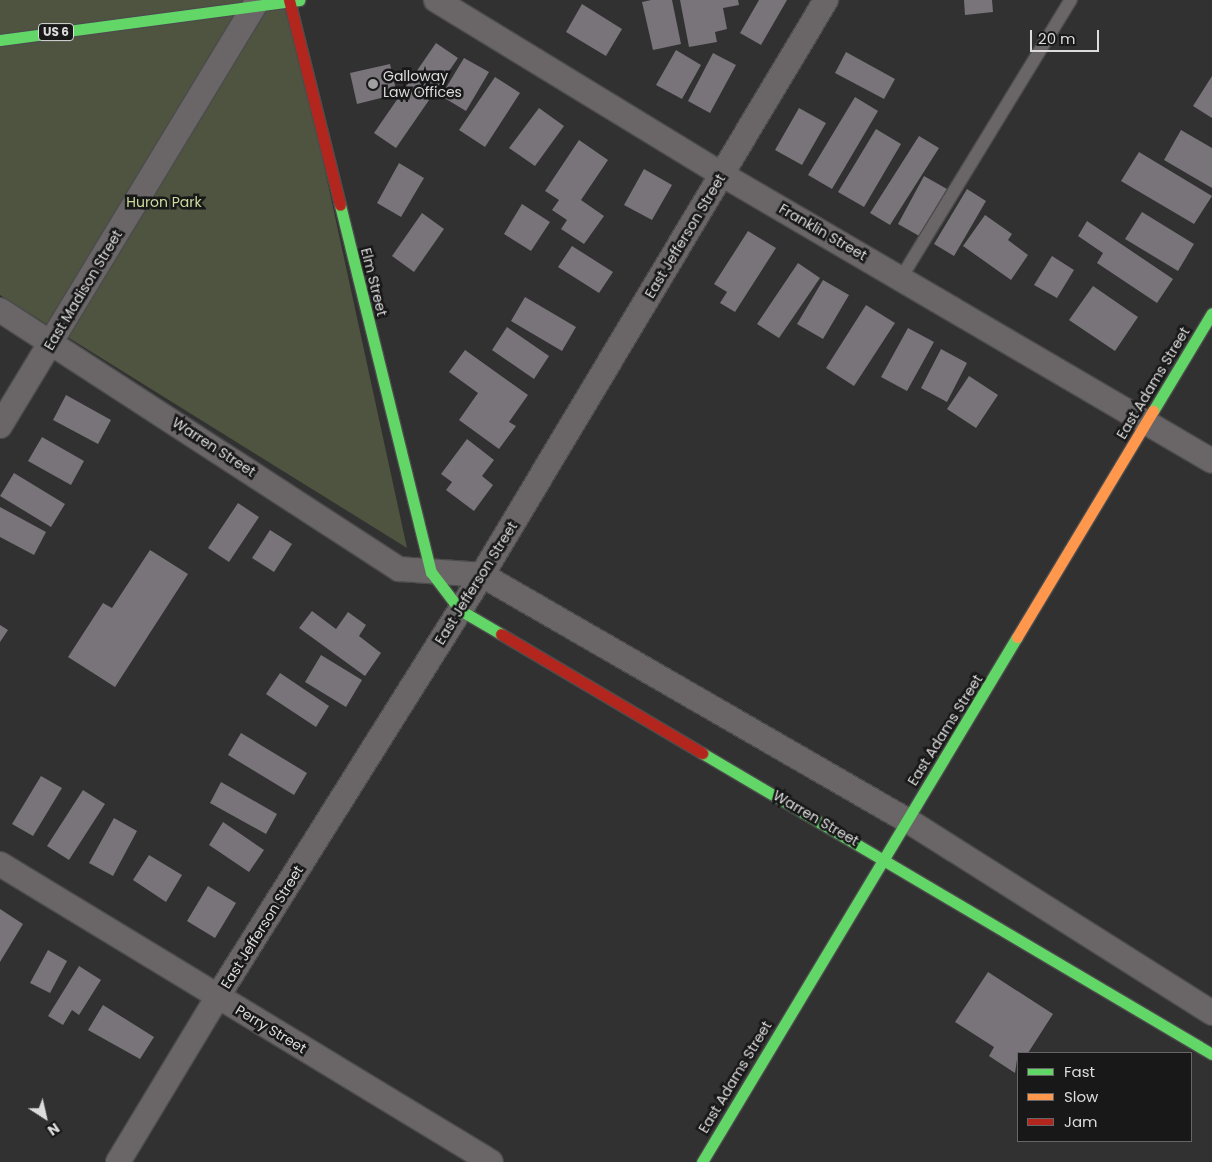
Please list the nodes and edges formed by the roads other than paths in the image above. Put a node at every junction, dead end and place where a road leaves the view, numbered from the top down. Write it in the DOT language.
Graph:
graph roads {
  1 [pos="292,0"];
  2 [pos="436,0"];
  3 [pos="826,0"];
  4 [pos="1072,0"];
  5 [pos="256,3"];
  6 [pos="0,40"];
  7 [pos="723,175"];
  8 [pos="901,278"];
  9 [pos="0,310"];
  10 [pos="1212,313"];
  11 [pos="52,341"];
  12 [pos="1147,421"];
  13 [pos="0,426"];
  14 [pos="1212,461"];
  15 [pos="431,572"];
  16 [pos="482,575"];
  17 [pos="460,610"];
  18 [pos="907,820"];
  19 [pos="883,858"];
  20 [pos="0,864"];
  21 [pos="218,996"];
  22 [pos="1212,1013"];
  23 [pos="1212,1054"];
  24 [pos="118,1162"];
  25 [pos="491,1162"];
  26 [pos="702,1162"];
  1 -- 5 [label="street, US 6"];
  1 -- 15 [label="street, Elm Street"];
  2 -- 7 [label="street, Franklin Street"];
  3 -- 7 [label="street, East Jefferson Street"];
  4 -- 8 [label="lane"];
  5 -- 6 [label="street, US 6"];
  5 -- 11 [label="street, East Madison Street"];
  7 -- 8 [label="street, Franklin Street"];
  7 -- 16 [label="street, East Jefferson Street"];
  8 -- 12 [label="street, Franklin Street"];
  9 -- 11 [label="street, Warren Street"];
  10 -- 12 [label="street, East Adams Street"];
  11 -- 13 [label="street, East Madison Street"];
  11 -- 15 [label="street, Warren Street"];
  12 -- 14 [label="street, Franklin Street"];
  12 -- 18 [label="street, East Adams Street"];
  15 -- 16 [label="street, Warren Street"];
  15 -- 17 [label="street, Warren Street"];
  16 -- 17 [label="street, East Jefferson Street"];
  16 -- 18 [label="street, Warren Street"];
  17 -- 19 [label="street, Warren Street"];
  17 -- 21 [label="street, East Jefferson Street"];
  18 -- 19 [label="street, East Adams Street"];
  18 -- 22 [label="street, Warren Street"];
  19 -- 23 [label="street, Warren Street"];
  19 -- 26 [label="street, East Adams Street"];
  20 -- 21 [label="street, Perry Street"];
  21 -- 24 [label="street, East Jefferson Street"];
  21 -- 25 [label="street, Perry Street"];
}
